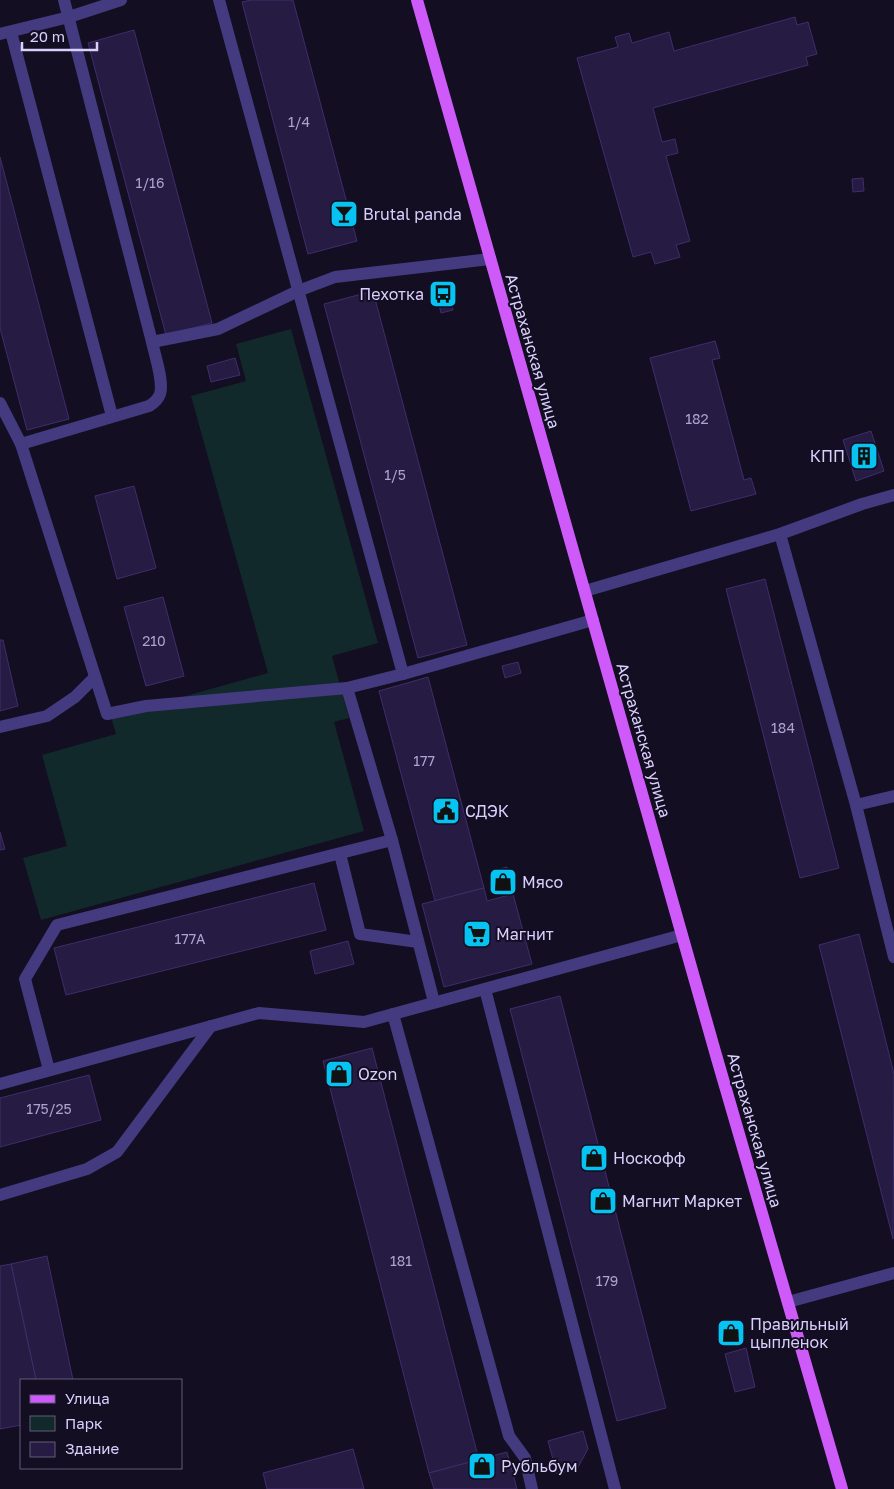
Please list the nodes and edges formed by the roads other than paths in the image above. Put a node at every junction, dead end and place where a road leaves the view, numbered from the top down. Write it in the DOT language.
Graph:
graph roads {
  1 [pos="64,0"];
  2 [pos="121,0"];
  3 [pos="219,0"];
  4 [pos="417,0"];
  5 [pos="69,18"];
  6 [pos="5,33"];
  7 [pos="490,259"];
  8 [pos="298,291"];
  9 [pos="152,342"];
  10 [pos="0,403"];
  11 [pos="112,416"];
  12 [pos="20,444"];
  13 [pos="894,495"];
  14 [pos="780,534"];
  15 [pos="584,591"];
  16 [pos="593,620"];
  17 [pos="403,674"];
  18 [pos="96,677"];
  19 [pos="346,688"];
  20 [pos="0,727"];
  21 [pos="894,796"];
  22 [pos="856,805"];
  23 [pos="392,840"];
  24 [pos="340,854"];
  25 [pos="682,936"];
  26 [pos="418,942"];
  27 [pos="894,957"];
  28 [pos="485,989"];
  29 [pos="434,1002"];
  30 [pos="393,1014"];
  31 [pos="211,1026"];
  32 [pos="49,1070"];
  33 [pos="0,1084"];
  34 [pos="0,1195"];
  35 [pos="894,1273"];
  36 [pos="788,1302"];
  37 [pos="532,1489"];
  38 [pos="615,1489"];
  39 [pos="842,1489"];
  1 -- 5 [label="lane"];
  2 -- 5 [label="lane"];
  3 -- 8 [label="lane"];
  4 -- 7 [label="main road, Астраханская улица"];
  5 -- 6 [label="lane"];
  5 -- 9 [label="lane"];
  6 -- 11 [label="lane"];
  7 -- 8 [label="lane"];
  7 -- 15 [label="main road, Астраханская улица"];
  8 -- 9 [label="lane"];
  8 -- 17 [label="lane"];
  9 -- 11 [label="lane"];
  10 -- 12 [label="lane"];
  11 -- 12 [label="lane"];
  12 -- 18 [label="lane"];
  13 -- 14 [label="lane"];
  14 -- 15 [label="lane"];
  14 -- 22 [label="lane"];
  15 -- 16 [label="main road, Астраханская улица"];
  16 -- 17 [label="lane"];
  16 -- 25 [label="main road, Астраханская улица"];
  17 -- 19 [label="lane"];
  18 -- 19 [label="lane"];
  18 -- 20 [label="lane"];
  19 -- 23 [label="lane"];
  21 -- 22 [label="lane"];
  22 -- 27 [label="lane"];
  23 -- 24 [label="lane"];
  23 -- 26 [label="lane"];
  24 -- 26 [label="lane"];
  24 -- 32 [label="lane"];
  25 -- 28 [label="lane"];
  25 -- 36 [label="main road, Астраханская улица"];
  26 -- 29 [label="lane"];
  28 -- 29 [label="lane"];
  28 -- 38 [label="lane"];
  29 -- 30 [label="lane"];
  30 -- 31 [label="lane"];
  30 -- 37 [label="lane"];
  31 -- 32 [label="lane"];
  31 -- 34 [label="lane"];
  32 -- 33 [label="lane"];
  35 -- 36 [label="lane"];
  36 -- 39 [label="main road, Астраханская улица"];
}
